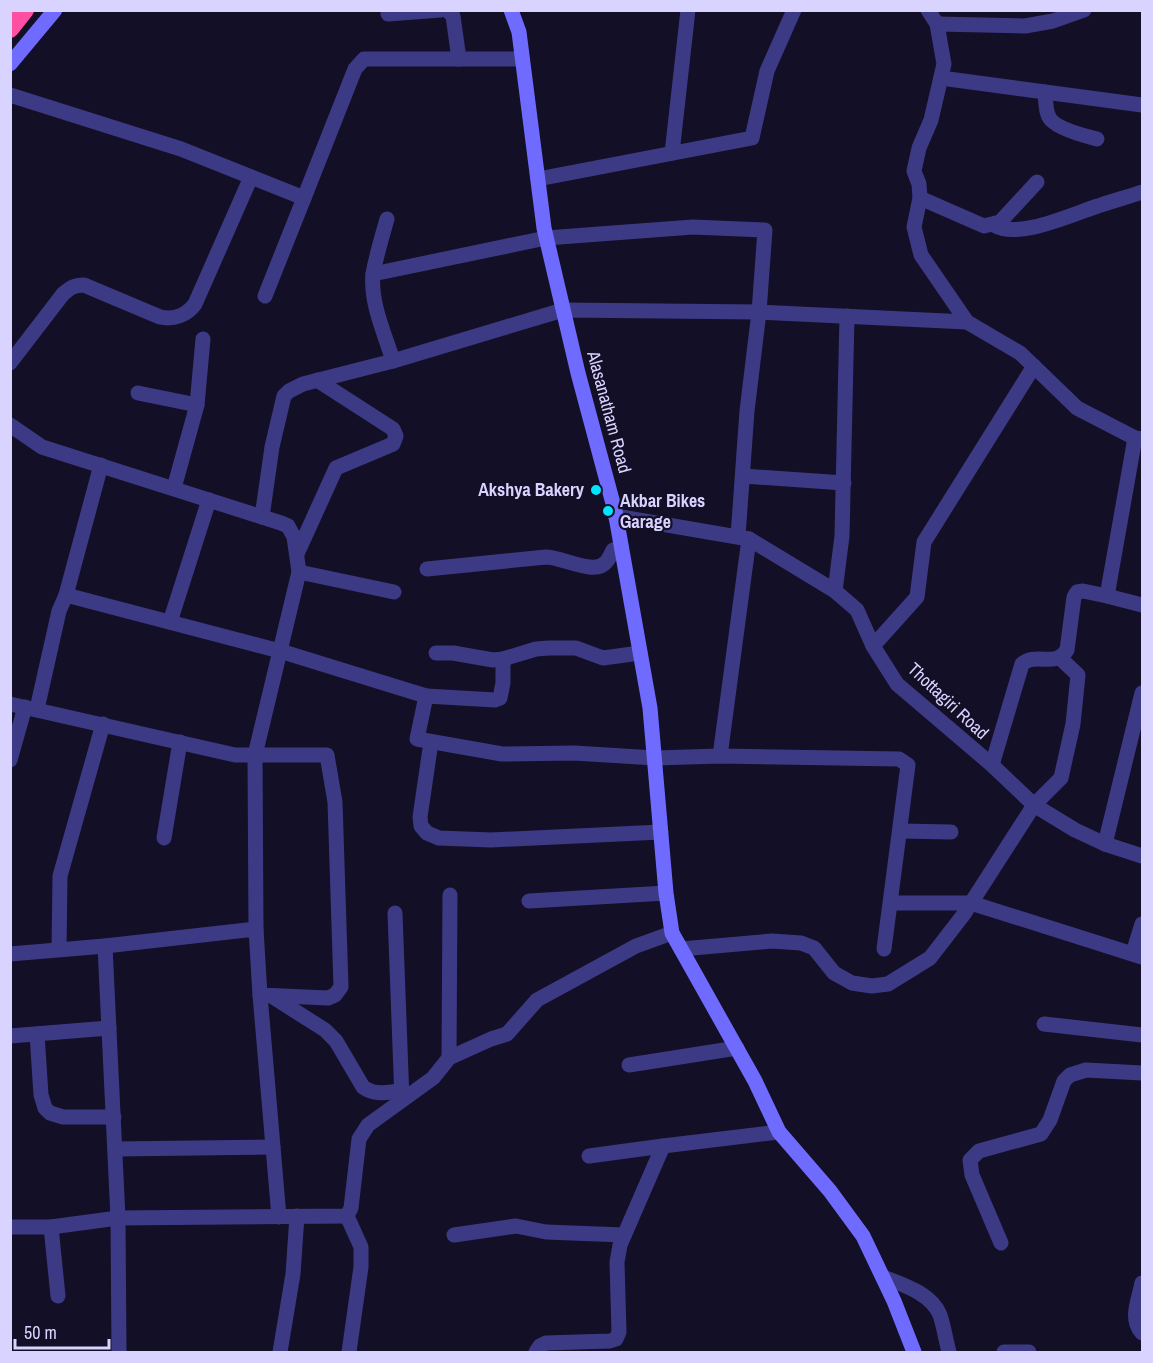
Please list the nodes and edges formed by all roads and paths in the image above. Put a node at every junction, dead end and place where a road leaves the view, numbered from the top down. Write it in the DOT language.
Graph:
graph roads {
  1 [pos="25,10"];
  2 [pos="55,10"];
  3 [pos="441,10"];
  4 [pos="447,10"];
  5 [pos="511,10"];
  6 [pos="688,10"];
  7 [pos="794,10"];
  8 [pos="928,10"];
  9 [pos="1084,10"];
  10 [pos="388,14"];
  11 [pos="937,24"];
  12 [pos="10,29"];
  13 [pos="459,59"];
  14 [pos="522,59"];
  15 [pos="10,64"];
  16 [pos="941,78"];
  17 [pos="1045,92"];
  18 [pos="10,96"];
  19 [pos="1143,105"];
  20 [pos="1097,139"];
  21 [pos="672,153"];
  22 [pos="251,177"];
  23 [pos="538,179"];
  24 [pos="1037,182"];
  25 [pos="1143,192"];
  26 [pos="304,198"];
  27 [pos="920,198"];
  28 [pos="387,219"];
  29 [pos="994,225"];
  30 [pos="546,238"];
  31 [pos="373,274"];
  32 [pos="265,296"];
  33 [pos="563,310"];
  34 [pos="759,312"];
  35 [pos="847,316"];
  36 [pos="967,322"];
  37 [pos="203,339"];
  38 [pos="393,361"];
  39 [pos="10,363"];
  40 [pos="1034,366"];
  41 [pos="317,380"];
  42 [pos="138,393"];
  43 [pos="197,405"];
  44 [pos="10,425"];
  45 [pos="1139,438"];
  46 [pos="101,465"];
  47 [pos="743,477"];
  48 [pos="844,483"];
  49 [pos="174,488"];
  50 [pos="209,500"];
  51 [pos="615,516"];
  52 [pos="262,517"];
  53 [pos="743,537"];
  54 [pos="621,547"];
  55 [pos="297,555"];
  56 [pos="427,569"];
  57 [pos="299,572"];
  58 [pos="835,591"];
  59 [pos="394,592"];
  60 [pos="66,595"];
  61 [pos="1107,596"];
  62 [pos="1143,605"];
  63 [pos="170,622"];
  64 [pos="873,646"];
  65 [pos="280,651"];
  66 [pos="436,653"];
  67 [pos="640,653"];
  68 [pos="1059,658"];
  69 [pos="503,659"];
  70 [pos="1143,693"];
  71 [pos="426,696"];
  72 [pos="24,707"];
  73 [pos="103,724"];
  74 [pos="180,742"];
  75 [pos="430,742"];
  76 [pos="255,754"];
  77 [pos="720,756"];
  78 [pos="655,758"];
  79 [pos="10,760"];
  80 [pos="992,765"];
  81 [pos="1034,805"];
  82 [pos="901,831"];
  83 [pos="661,832"];
  84 [pos="951,832"];
  85 [pos="164,838"];
  86 [pos="1105,844"];
  87 [pos="1143,856"];
  88 [pos="666,893"];
  89 [pos="450,895"];
  90 [pos="529,901"];
  91 [pos="891,903"];
  92 [pos="971,903"];
  93 [pos="395,913"];
  94 [pos="1143,924"];
  95 [pos="256,929"];
  96 [pos="672,933"];
  97 [pos="105,946"];
  98 [pos="681,948"];
  99 [pos="59,949"];
  100 [pos="884,949"];
  101 [pos="10,954"];
  102 [pos="1138,955"];
  103 [pos="266,996"];
  104 [pos="1044,1024"];
  105 [pos="109,1028"];
  106 [pos="37,1034"];
  107 [pos="1143,1035"];
  108 [pos="10,1036"];
  109 [pos="737,1048"];
  110 [pos="449,1058"];
  111 [pos="629,1065"];
  112 [pos="1143,1073"];
  113 [pos="402,1096"];
  114 [pos="114,1117"];
  115 [pos="779,1132"];
  116 [pos="663,1146"];
  117 [pos="273,1147"];
  118 [pos="116,1149"];
  119 [pos="589,1156"];
  120 [pos="297,1216"];
  121 [pos="347,1216"];
  122 [pos="279,1217"];
  123 [pos="118,1218"];
  124 [pos="10,1227"];
  125 [pos="51,1227"];
  126 [pos="454,1235"];
  127 [pos="624,1235"];
  128 [pos="1001,1243"];
  129 [pos="883,1276"];
  130 [pos="1143,1283"];
  131 [pos="58,1296"];
  132 [pos="1143,1333"];
  133 [pos="118,1353"];
  134 [pos="280,1353"];
  135 [pos="350,1353"];
  136 [pos="536,1353"];
  137 [pos="914,1353"];
  138 [pos="949,1353"];
  139 [pos="1005,1353"];
  140 [pos="1029,1353"];
  1 -- 12 [label="highway"];
  2 -- 15 [label="main road"];
  3 -- 10 [label="street"];
  4 -- 13 [label="street"];
  5 -- 14 [label="main road, Alasanatham Road"];
  6 -- 21 [label="street"];
  7 -- 21 [label="street"];
  8 -- 11 [label="street"];
  9 -- 11 [label="street"];
  11 -- 16 [label="street"];
  13 -- 14 [label="street"];
  13 -- 26 [label="street"];
  14 -- 23 [label="main road, Alasanatham Road"];
  16 -- 17 [label="street"];
  16 -- 27 [label="street"];
  17 -- 19 [label="street"];
  17 -- 20 [label="street"];
  18 -- 22 [label="street"];
  21 -- 23 [label="street"];
  22 -- 26 [label="street"];
  22 -- 39 [label="street"];
  23 -- 30 [label="main road, Alasanatham Road"];
  24 -- 29 [label="street"];
  25 -- 29 [label="street"];
  26 -- 32 [label="street"];
  27 -- 29 [label="street"];
  27 -- 36 [label="street"];
  28 -- 31 [label="street"];
  30 -- 31 [label="street"];
  30 -- 33 [label="main road, Alasanatham Road"];
  30 -- 34 [label="street"];
  31 -- 38 [label="street"];
  33 -- 34 [label="street"];
  33 -- 38 [label="street"];
  33 -- 51 [label="main road, Alasanatham Road"];
  34 -- 35 [label="street"];
  34 -- 47 [label="street"];
  35 -- 36 [label="street"];
  35 -- 48 [label="street"];
  36 -- 40 [label="street"];
  37 -- 43 [label="street"];
  38 -- 41 [label="street"];
  40 -- 45 [label="street"];
  40 -- 64 [label="street"];
  41 -- 52 [label="street"];
  41 -- 55 [label="street"];
  42 -- 43 [label="street"];
  43 -- 49 [label="street"];
  44 -- 46 [label="street"];
  45 -- 61 [label="street"];
  46 -- 49 [label="street"];
  46 -- 60 [label="street"];
  47 -- 48 [label="street"];
  47 -- 53 [label="street"];
  48 -- 58 [label="street"];
  49 -- 50 [label="street"];
  50 -- 52 [label="street"];
  50 -- 63 [label="street"];
  51 -- 53 [label="street, Thottagiri Road"];
  51 -- 54 [label="main road, Alasanatham Road"];
  52 -- 55 [label="street"];
  53 -- 58 [label="street, Thottagiri Road"];
  53 -- 77 [label="street"];
  54 -- 56 [label="street"];
  54 -- 67 [label="main road, Alasanatham Road"];
  55 -- 57 [label="street"];
  57 -- 59 [label="street"];
  57 -- 65 [label="street"];
  58 -- 64 [label="street, Thottagiri Road"];
  60 -- 63 [label="street"];
  60 -- 72 [label="street"];
  61 -- 62 [label="street"];
  61 -- 68 [label="street"];
  63 -- 65 [label="street"];
  64 -- 80 [label="street, Thottagiri Road"];
  65 -- 71 [label="street"];
  65 -- 76 [label="street"];
  66 -- 69 [label="street"];
  67 -- 69 [label="street"];
  67 -- 78 [label="main road, Alasanatham Road"];
  68 -- 80 [label="street"];
  68 -- 81 [label="street"];
  69 -- 71 [label="street"];
  70 -- 86 [label="street"];
  71 -- 75 [label="street"];
  72 -- 73 [label="street"];
  72 -- 79 [label="street"];
  73 -- 74 [label="street"];
  73 -- 99 [label="street"];
  74 -- 76 [label="street"];
  74 -- 85 [label="street"];
  75 -- 78 [label="street"];
  75 -- 83 [label="street"];
  76 -- 95 [label="street"];
  76 -- 103 [label="street"];
  77 -- 78 [label="street"];
  77 -- 82 [label="street"];
  78 -- 83 [label="main road, Alasanatham Road"];
  80 -- 81 [label="street, Thottagiri Road"];
  81 -- 86 [label="street, Thottagiri Road"];
  81 -- 92 [label="street"];
  82 -- 84 [label="street"];
  82 -- 91 [label="street"];
  83 -- 88 [label="main road, Alasanatham Road"];
  86 -- 87 [label="street, Thottagiri Road"];
  88 -- 90 [label="street"];
  88 -- 96 [label="main road, Alasanatham Road"];
  89 -- 110 [label="street"];
  91 -- 92 [label="street"];
  91 -- 100 [label="street"];
  92 -- 98 [label="street"];
  92 -- 102 [label="street"];
  93 -- 113 [label="street"];
  94 -- 102 [label="street"];
  95 -- 97 [label="street"];
  95 -- 103 [label="street"];
  96 -- 98 [label="main road"];
  96 -- 110 [label="street"];
  97 -- 99 [label="street"];
  97 -- 105 [label="street"];
  98 -- 109 [label="main road"];
  99 -- 101 [label="street"];
  103 -- 113 [label="street"];
  103 -- 117 [label="street"];
  104 -- 107 [label="street"];
  105 -- 106 [label="street"];
  105 -- 114 [label="street"];
  106 -- 108 [label="street"];
  106 -- 114 [label="street"];
  109 -- 111 [label="street"];
  109 -- 115 [label="main road"];
  110 -- 113 [label="street"];
  112 -- 128 [label="street"];
  113 -- 121 [label="street"];
  114 -- 118 [label="street"];
  115 -- 116 [label="street"];
  115 -- 129 [label="main road"];
  116 -- 119 [label="street"];
  116 -- 127 [label="street"];
  117 -- 118 [label="street"];
  117 -- 122 [label="street"];
  118 -- 123 [label="street"];
  120 -- 121 [label="street"];
  120 -- 122 [label="street"];
  120 -- 134 [label="street"];
  121 -- 135 [label="street"];
  122 -- 123 [label="street"];
  123 -- 125 [label="street"];
  123 -- 133 [label="street"];
  124 -- 125 [label="street"];
  125 -- 131 [label="street"];
  126 -- 127 [label="street"];
  127 -- 136 [label="street"];
  129 -- 137 [label="main road"];
  129 -- 138 [label="street"];
  130 -- 132 [label="street"];
  139 -- 140 [label="street"];
}
